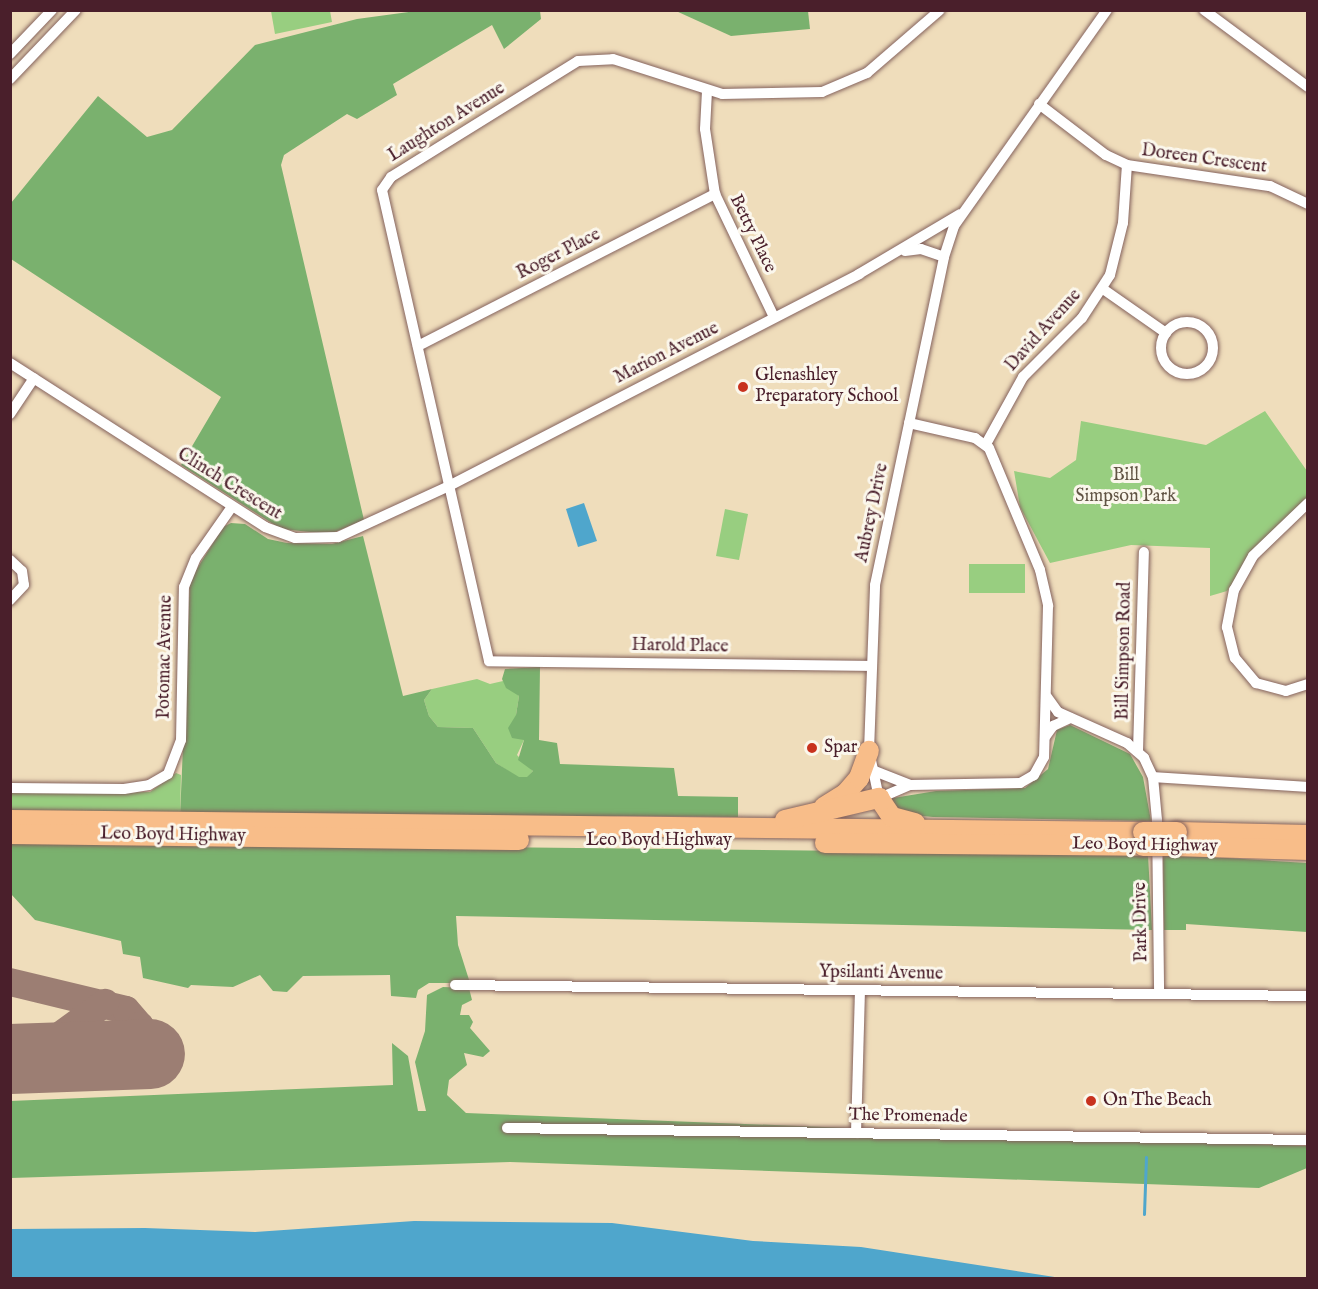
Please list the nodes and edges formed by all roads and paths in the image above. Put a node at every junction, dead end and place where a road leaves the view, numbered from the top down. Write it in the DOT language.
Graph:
graph roads {
  1 [pos="52,10"];
  2 [pos="76,10"];
  3 [pos="940,10"];
  4 [pos="1107,10"];
  5 [pos="1204,10"];
  6 [pos="10,54"];
  7 [pos="10,79"];
  8 [pos="1308,87"];
  9 [pos="707,91"];
  10 [pos="1039,104"];
  11 [pos="1127,165"];
  12 [pos="715,194"];
  13 [pos="1308,204"];
  14 [pos="961,213"];
  15 [pos="948,239"];
  16 [pos="902,251"];
  17 [pos="944,257"];
  18 [pos="1103,289"];
  19 [pos="774,317"];
  20 [pos="1166,333"];
  21 [pos="418,346"];
  22 [pos="10,363"];
  23 [pos="34,378"];
  24 [pos="10,414"];
  25 [pos="909,423"];
  26 [pos="986,444"];
  27 [pos="449,486"];
  28 [pos="1308,503"];
  29 [pos="231,508"];
  30 [pos="1144,552"];
  31 [pos="10,560"];
  32 [pos="10,600"];
  33 [pos="489,661"];
  34 [pos="871,666"];
  35 [pos="1308,684"];
  36 [pos="1046,693"];
  37 [pos="1070,718"];
  38 [pos="1044,737"];
  39 [pos="1138,751"];
  40 [pos="870,761"];
  41 [pos="1153,777"];
  42 [pos="910,785"];
  43 [pos="1308,787"];
  44 [pos="10,788"];
  45 [pos="879,798"];
  46 [pos="794,819"];
  47 [pos="10,820"];
  48 [pos="713,828"];
  49 [pos="937,829"];
  50 [pos="10,834"];
  51 [pos="1308,836"];
  52 [pos="1143,838"];
  53 [pos="1175,839"];
  54 [pos="1308,850"];
  55 [pos="455,985"];
  56 [pos="860,991"];
  57 [pos="1160,993"];
  58 [pos="1308,996"];
  59 [pos="507,1128"];
  60 [pos="856,1133"];
  61 [pos="1308,1140"];
  1 -- 6 [label="street"];
  2 -- 7 [label="street"];
  3 -- 9 [label="street, Laughton Avenue"];
  4 -- 10 [label="street, Marion Avenue"];
  5 -- 8 [label="street"];
  9 -- 12 [label="street, Betty Place"];
  9 -- 21 [label="street, Laughton Avenue"];
  10 -- 11 [label="street, Doreen Crescent"];
  10 -- 14 [label="street, Marion Avenue"];
  11 -- 13 [label="street, Doreen Crescent"];
  11 -- 18 [label="street, David Avenue"];
  12 -- 19 [label="street, Betty Place"];
  12 -- 21 [label="street, Roger Place"];
  14 -- 15 [label="street, Marion Avenue"];
  14 -- 16 [label="street, Marion Avenue"];
  15 -- 17 [label="street, Aubrey Drive"];
  16 -- 17 [label="street"];
  16 -- 19 [label="street, Marion Avenue"];
  17 -- 25 [label="street, Aubrey Drive"];
  18 -- 20 [label="street"];
  18 -- 26 [label="street, David Avenue"];
  19 -- 27 [label="street, Marion Avenue"];
  20 -- 20 [label="street"];
  21 -- 27 [label="street, Laughton Avenue"];
  22 -- 23 [label="street, Clinch Crescent"];
  23 -- 24 [label="street"];
  23 -- 29 [label="street, Clinch Crescent"];
  25 -- 26 [label="street"];
  25 -- 34 [label="street, Aubrey Drive"];
  26 -- 36 [label="street"];
  27 -- 29 [label="street, Clinch Crescent"];
  27 -- 33 [label="street, Laughton Avenue"];
  28 -- 35 [label="street"];
  29 -- 44 [label="street, Potomac Avenue"];
  30 -- 39 [label="street, Bill Simpson Road"];
  31 -- 32 [label="street"];
  33 -- 34 [label="street, Harold Place"];
  34 -- 40 [label="street, Aubrey Drive"];
  36 -- 37 [label="street, Park Drive"];
  36 -- 38 [label="street"];
  37 -- 38 [label="street"];
  37 -- 39 [label="street, Park Drive"];
  38 -- 42 [label="street"];
  39 -- 41 [label="street, Park Drive"];
  40 -- 42 [label="street"];
  40 -- 45 [label="street, Aubrey Drive"];
  40 -- 46 [label="highway"];
  41 -- 43 [label="street"];
  41 -- 57 [label="street, Park Drive"];
  42 -- 45 [label="street"];
  45 -- 46 [label="highway"];
  45 -- 49 [label="highway"];
  46 -- 48 [label="highway"];
  47 -- 48 [label="highway, Leo Boyd Highway"];
  48 -- 49 [label="highway, Leo Boyd Highway"];
  49 -- 52 [label="highway, Leo Boyd Highway"];
  50 -- 52 [label="highway, Leo Boyd Highway"];
  51 -- 53 [label="highway, Leo Boyd Highway"];
  52 -- 53 [label="highway, Leo Boyd Highway, bridge"];
  53 -- 54 [label="highway, Leo Boyd Highway"];
  55 -- 56 [label="street, Ypsilanti Avenue"];
  56 -- 57 [label="street, Ypsilanti Avenue"];
  56 -- 60 [label="street"];
  57 -- 58 [label="street, Ypsilanti Avenue"];
  59 -- 60 [label="street, The Promenade"];
  60 -- 61 [label="street, The Promenade"];
}
